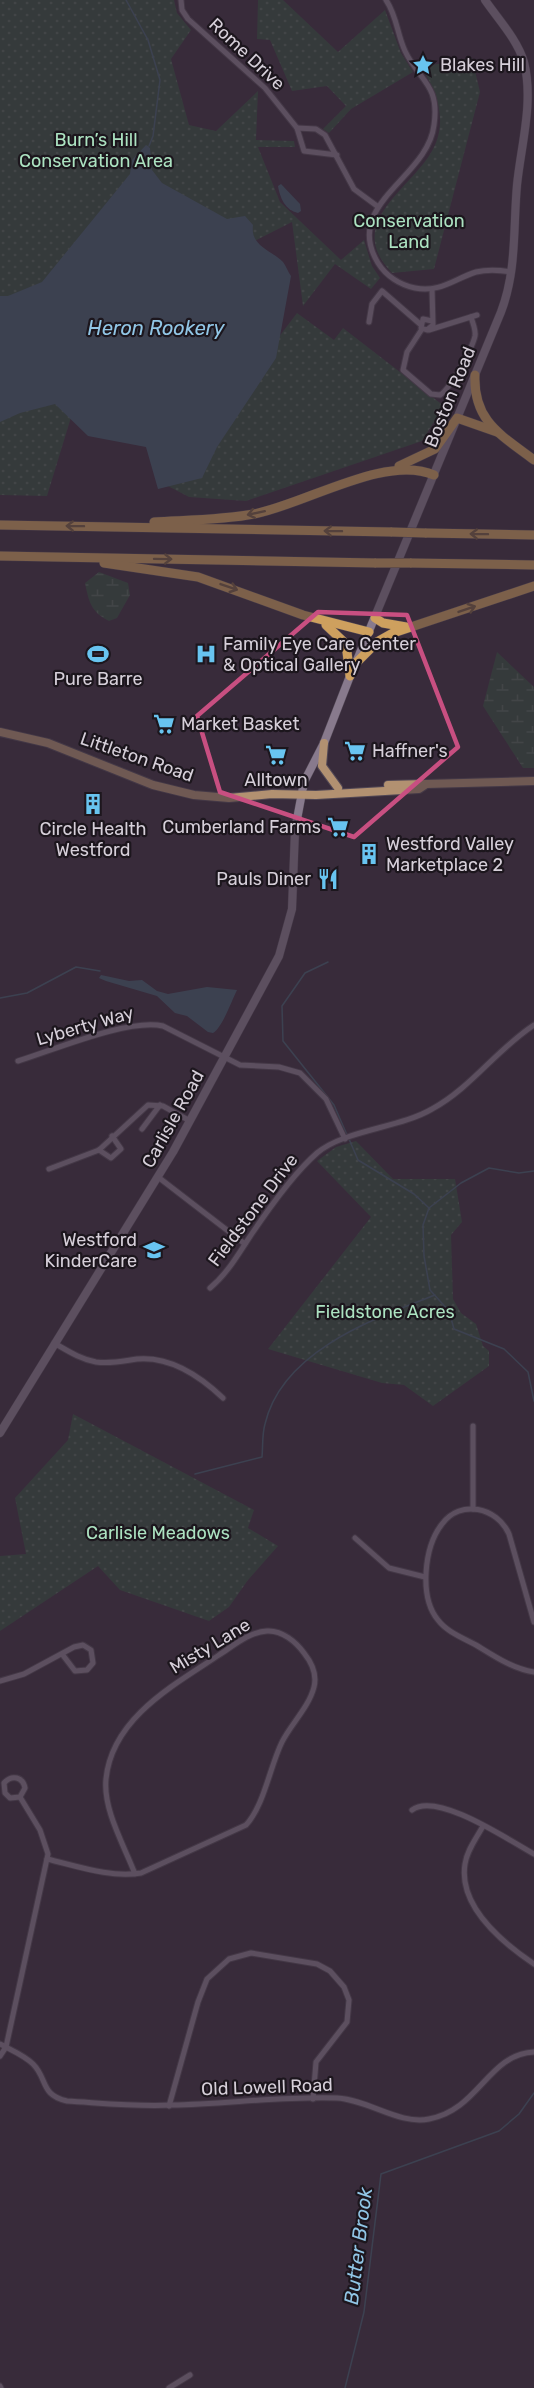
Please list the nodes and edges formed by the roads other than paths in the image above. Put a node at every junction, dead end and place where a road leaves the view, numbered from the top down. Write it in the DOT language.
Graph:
graph roads {
  1 [pos="180,0"];
  2 [pos="386,0"];
  3 [pos="485,0"];
  4 [pos="297,128"];
  5 [pos="338,155"];
  6 [pos="377,206"];
  7 [pos="513,272"];
  8 [pos="432,289"];
  9 [pos="432,305"];
  10 [pos="369,322"];
  11 [pos="432,322"];
  12 [pos="424,324"];
  13 [pos="446,326"];
  14 [pos="475,375"];
  15 [pos="457,418"];
  16 [pos="497,432"];
  17 [pos="534,460"];
  18 [pos="392,470"];
  19 [pos="434,475"];
  20 [pos="0,525"];
  21 [pos="107,527"];
  22 [pos="534,535"];
  23 [pos="0,556"];
  24 [pos="69,558"];
  25 [pos="534,565"];
  26 [pos="534,586"];
  27 [pos="311,617"];
  28 [pos="375,618"];
  29 [pos="412,627"];
  30 [pos="369,632"];
  31 [pos="355,664"];
  32 [pos="350,676"];
  33 [pos="0,732"];
  34 [pos="324,743"];
  35 [pos="534,782"];
  36 [pos="425,785"];
  37 [pos="338,789"];
  38 [pos="301,794"];
  39 [pos="534,1025"];
  40 [pos="224,1057"];
  41 [pos="18,1061"];
  42 [pos="160,1105"];
  43 [pos="190,1121"];
  44 [pos="142,1129"];
  45 [pos="112,1136"];
  46 [pos="345,1139"];
  47 [pos="99,1150"];
  48 [pos="49,1169"];
  49 [pos="158,1177"];
  50 [pos="245,1244"];
  51 [pos="210,1288"];
  52 [pos="54,1343"];
  53 [pos="223,1398"];
  54 [pos="473,1426"];
  55 [pos="0,1433"];
  56 [pos="473,1509"];
  57 [pos="355,1538"];
  58 [pos="425,1577"];
  59 [pos="534,1622"];
  60 [pos="62,1654"];
  61 [pos="534,1672"];
  62 [pos="0,1681"];
  63 [pos="20,1797"];
  64 [pos="412,1810"];
  65 [pos="483,1826"];
  66 [pos="534,1854"];
  67 [pos="47,1859"];
  68 [pos="135,1874"];
  69 [pos="534,1964"];
  70 [pos="3,2045"];
  71 [pos="534,2052"];
  72 [pos="0,2056"];
  73 [pos="313,2099"];
  74 [pos="169,2106"];
  75 [pos="190,2375"];
  76 [pos="169,2388"];
  1 -- 4 [label="street, Rome Drive"];
  2 -- 6 [label="street"];
  3 -- 7 [label="main road, Boston Road"];
  4 -- 5 [label="street"];
  4 -- 5 [label="street, Rome Drive"];
  5 -- 6 [label="street"];
  6 -- 8 [label="street"];
  7 -- 8 [label="street"];
  7 -- 14 [label="main road, Boston Road"];
  8 -- 9 [label="street"];
  9 -- 11 [label="street"];
  9 -- 12 [label="street"];
  10 -- 12 [label="street"];
  11 -- 12 [label="street"];
  11 -- 13 [label="street"];
  12 -- 13 [label="street"];
  12 -- 13 [label="street"];
  14 -- 15 [label="main road, Boston Road"];
  14 -- 16 [label="highway"];
  15 -- 16 [label="highway"];
  15 -- 18 [label="highway"];
  15 -- 19 [label="main road, Boston Road"];
  16 -- 17 [label="highway"];
  18 -- 19 [label="highway"];
  18 -- 21 [label="highway, one-way"];
  19 -- 28 [label="main road, Boston Road"];
  21 -- 20 [label="highway, one-way"];
  22 -- 21 [label="highway, one-way, bridge"];
  23 -- 24 [label="highway"];
  24 -- 25 [label="highway, one-way, bridge"];
  24 -- 27 [label="highway, one-way"];
  29 -- 26 [label="highway, one-way"];
  27 -- 30 [label="highway"];
  27 -- 32 [label="highway"];
  28 -- 29 [label="highway"];
  28 -- 30 [label="main road, Boston Road"];
  29 -- 31 [label="highway"];
  30 -- 31 [label="main road, Boston Road"];
  31 -- 32 [label="main road, Boston Road"];
  32 -- 34 [label="main road, Boston Road"];
  33 -- 38 [label="main road, Littleton Road"];
  34 -- 37 [label="main road"];
  34 -- 38 [label="main road, Boston Road"];
  35 -- 36 [label="main road, Littleton Road"];
  36 -- 37 [label="main road, Littleton Road"];
  36 -- 38 [label="main road, Littleton Road"];
  37 -- 38 [label="main road, Littleton Road"];
  38 -- 40 [label="main road, Carlisle Road"];
  39 -- 46 [label="street, Fieldstone Drive"];
  40 -- 41 [label="street, Lyberty Way"];
  40 -- 43 [label="main road, Carlisle Road"];
  40 -- 46 [label="street, Lyberty Way"];
  42 -- 43 [label="street"];
  42 -- 44 [label="street"];
  42 -- 45 [label="street"];
  43 -- 49 [label="main road, Carlisle Road"];
  45 -- 47 [label="street"];
  45 -- 47 [label="street"];
  46 -- 50 [label="street, Fieldstone Drive"];
  47 -- 48 [label="street"];
  49 -- 50 [label="street"];
  49 -- 52 [label="main road, Carlisle Road"];
  50 -- 51 [label="street, Fieldstone Drive"];
  52 -- 53 [label="street"];
  52 -- 55 [label="main road, Carlisle Road"];
  54 -- 56 [label="street"];
  56 -- 58 [label="street"];
  56 -- 59 [label="street"];
  57 -- 58 [label="street"];
  58 -- 61 [label="street"];
  60 -- 60 [label="street"];
  60 -- 62 [label="street"];
  63 -- 63 [label="street"];
  63 -- 67 [label="street"];
  64 -- 65 [label="street"];
  65 -- 66 [label="street"];
  65 -- 69 [label="street"];
  67 -- 68 [label="street, Misty Lane"];
  67 -- 70 [label="street"];
  68 -- 68 [label="street, Misty Lane"];
  70 -- 72 [label="street"];
  70 -- 74 [label="street, Old Lowell Road"];
  71 -- 73 [label="street, Old Lowell Road"];
  73 -- 74 [label="street, Old Lowell Road"];
  73 -- 74 [label="street"];
  75 -- 76 [label="street"];
}
